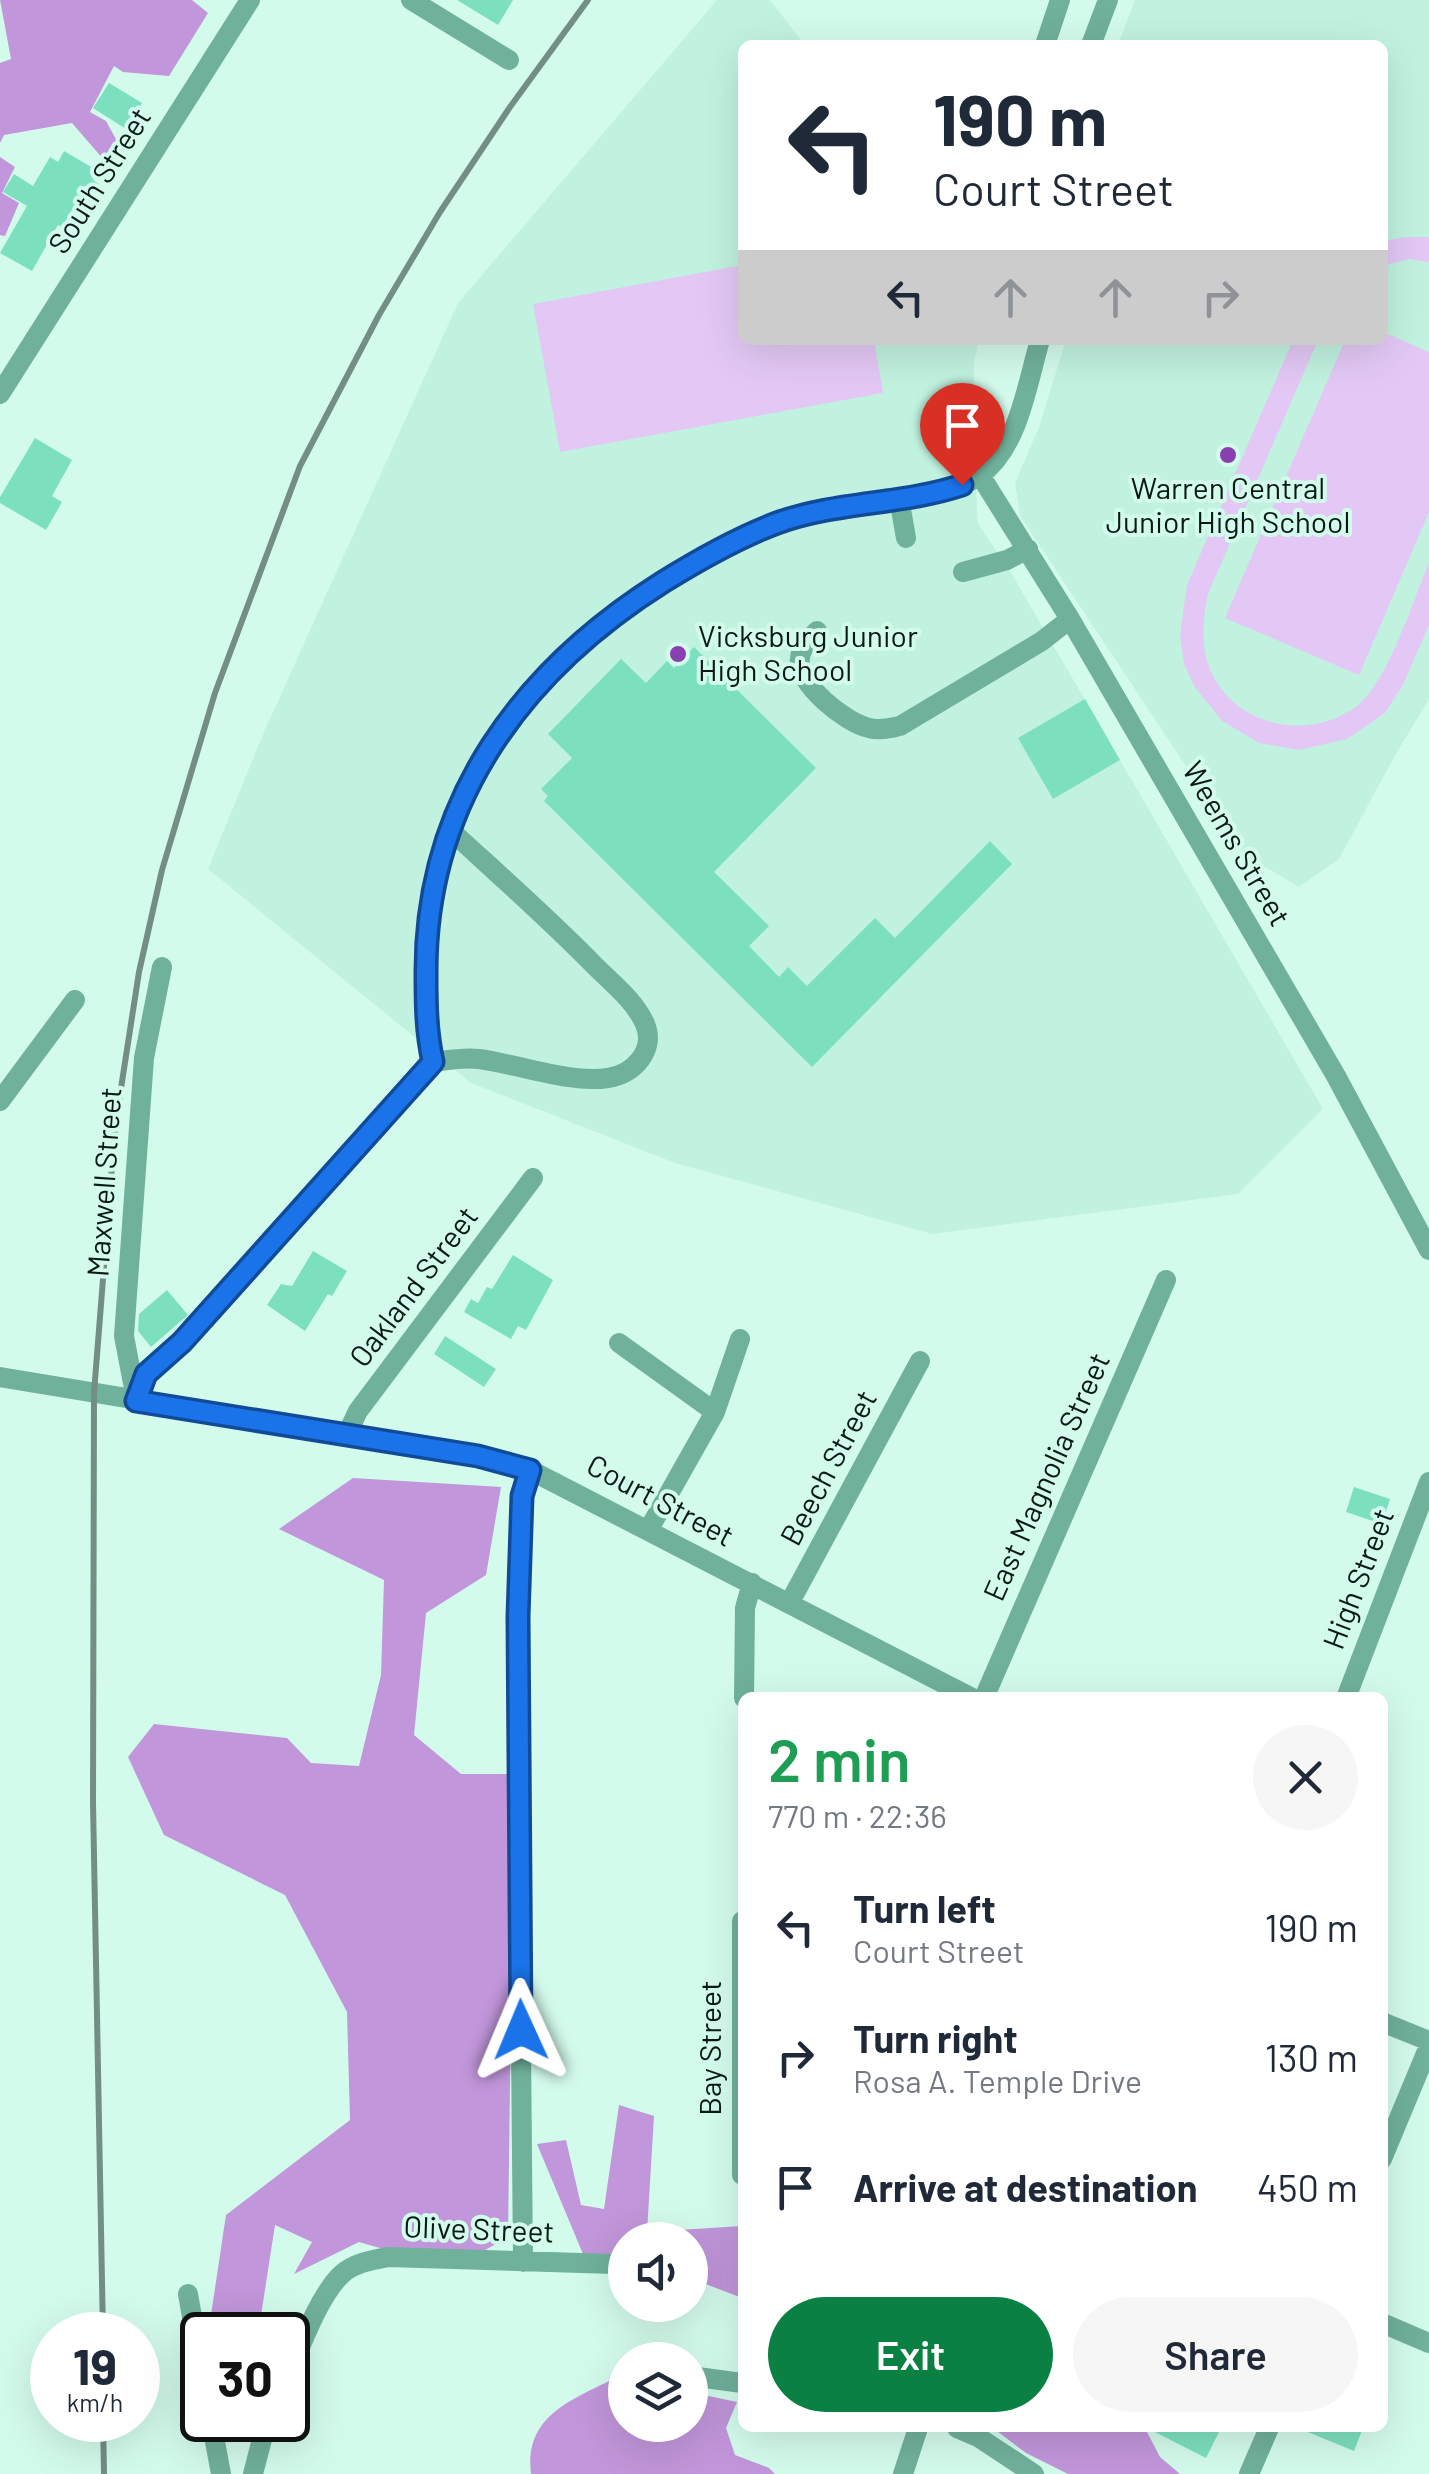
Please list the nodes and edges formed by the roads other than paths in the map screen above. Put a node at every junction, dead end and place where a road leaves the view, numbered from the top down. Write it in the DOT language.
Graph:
graph roads {
  1 [pos="250,0"];
  2 [pos="411,0"];
  3 [pos="1060,0"];
  4 [pos="1108,0"];
  5 [pos="1047,40"];
  6 [pos="1093,40"];
  7 [pos="509,60"];
  8 [pos="1038,345"];
  9 [pos="0,394"];
  10 [pos="980,475"];
  11 [pos="899,498"];
  12 [pos="906,538"];
  13 [pos="1028,549"];
  14 [pos="963,572"];
  15 [pos="1070,619"];
  16 [pos="816,632"];
  17 [pos="449,829"];
  18 [pos="162,967"];
  19 [pos="74,1000"];
  20 [pos="433,1062"];
  21 [pos="0,1102"];
  22 [pos="533,1178"];
  23 [pos="1429,1250"];
  24 [pos="1166,1280"];
  25 [pos="740,1339"];
  26 [pos="619,1343"];
  27 [pos="920,1361"];
  28 [pos="0,1377"];
  29 [pos="136,1401"];
  30 [pos="715,1412"];
  31 [pos="348,1434"];
  32 [pos="530,1470"];
  33 [pos="1429,1482"];
  34 [pos="649,1529"];
  35 [pos="752,1583"];
  36 [pos="790,1602"];
  37 [pos="744,1692"];
  38 [pos="961,1692"];
  39 [pos="987,1692"];
  40 [pos="1348,1692"];
  41 [pos="1388,2025"];
  42 [pos="1429,2044"];
  43 [pos="1388,2144"];
  44 [pos="523,2262"];
  45 [pos="608,2264"];
  46 [pos="188,2294"];
  47 [pos="191,2312"];
  48 [pos="1388,2325"];
  49 [pos="310,2330"];
  50 [pos="1429,2342"];
  51 [pos="708,2378"];
  52 [pos="738,2382"];
  53 [pos="917,2432"];
  54 [pos="966,2432"];
  55 [pos="1267,2432"];
  56 [pos="215,2442"];
  57 [pos="261,2442"];
  58 [pos="221,2474"];
  59 [pos="253,2474"];
  60 [pos="903,2474"];
  61 [pos="1034,2474"];
  62 [pos="1249,2474"];
  1 -- 9 [label="street, South Street"];
  2 -- 7 [label="street"];
  3 -- 5 [label="street"];
  4 -- 6 [label="street"];
  8 -- 10 [label="street"];
  10 -- 11 [label="street"];
  10 -- 13 [label="street, Weems Street"];
  11 -- 12 [label="street"];
  11 -- 17 [label="street"];
  13 -- 14 [label="street"];
  13 -- 15 [label="street, Weems Street"];
  15 -- 16 [label="street"];
  15 -- 23 [label="street, Weems Street"];
  17 -- 20 [label="street"];
  17 -- 20 [label="street"];
  18 -- 29 [label="street, Maxwell Street"];
  19 -- 21 [label="street"];
  20 -- 29 [label="street"];
  22 -- 31 [label="street, Oakland Street"];
  24 -- 39 [label="street, East Magnolia Street"];
  25 -- 30 [label="street"];
  26 -- 30 [label="street"];
  27 -- 36 [label="street, Beech Street"];
  28 -- 29 [label="street, Court Street"];
  29 -- 31 [label="street, Court Street"];
  30 -- 34 [label="street"];
  31 -- 32 [label="street, Court Street"];
  32 -- 34 [label="street, Court Street"];
  32 -- 44 [label="street"];
  33 -- 40 [label="street, High Street"];
  34 -- 35 [label="street, Court Street"];
  35 -- 36 [label="street, Court Street"];
  35 -- 37 [label="street"];
  36 -- 38 [label="street, Court Street"];
  41 -- 42 [label="street"];
  42 -- 43 [label="street"];
  44 -- 45 [label="street, Olive Street"];
  44 -- 49 [label="street, Olive Street"];
  46 -- 47 [label="street"];
  48 -- 50 [label="street"];
  51 -- 52 [label="street"];
  53 -- 60 [label="street"];
  54 -- 61 [label="street"];
  55 -- 62 [label="street"];
  56 -- 58 [label="street"];
  57 -- 59 [label="street"];
}
